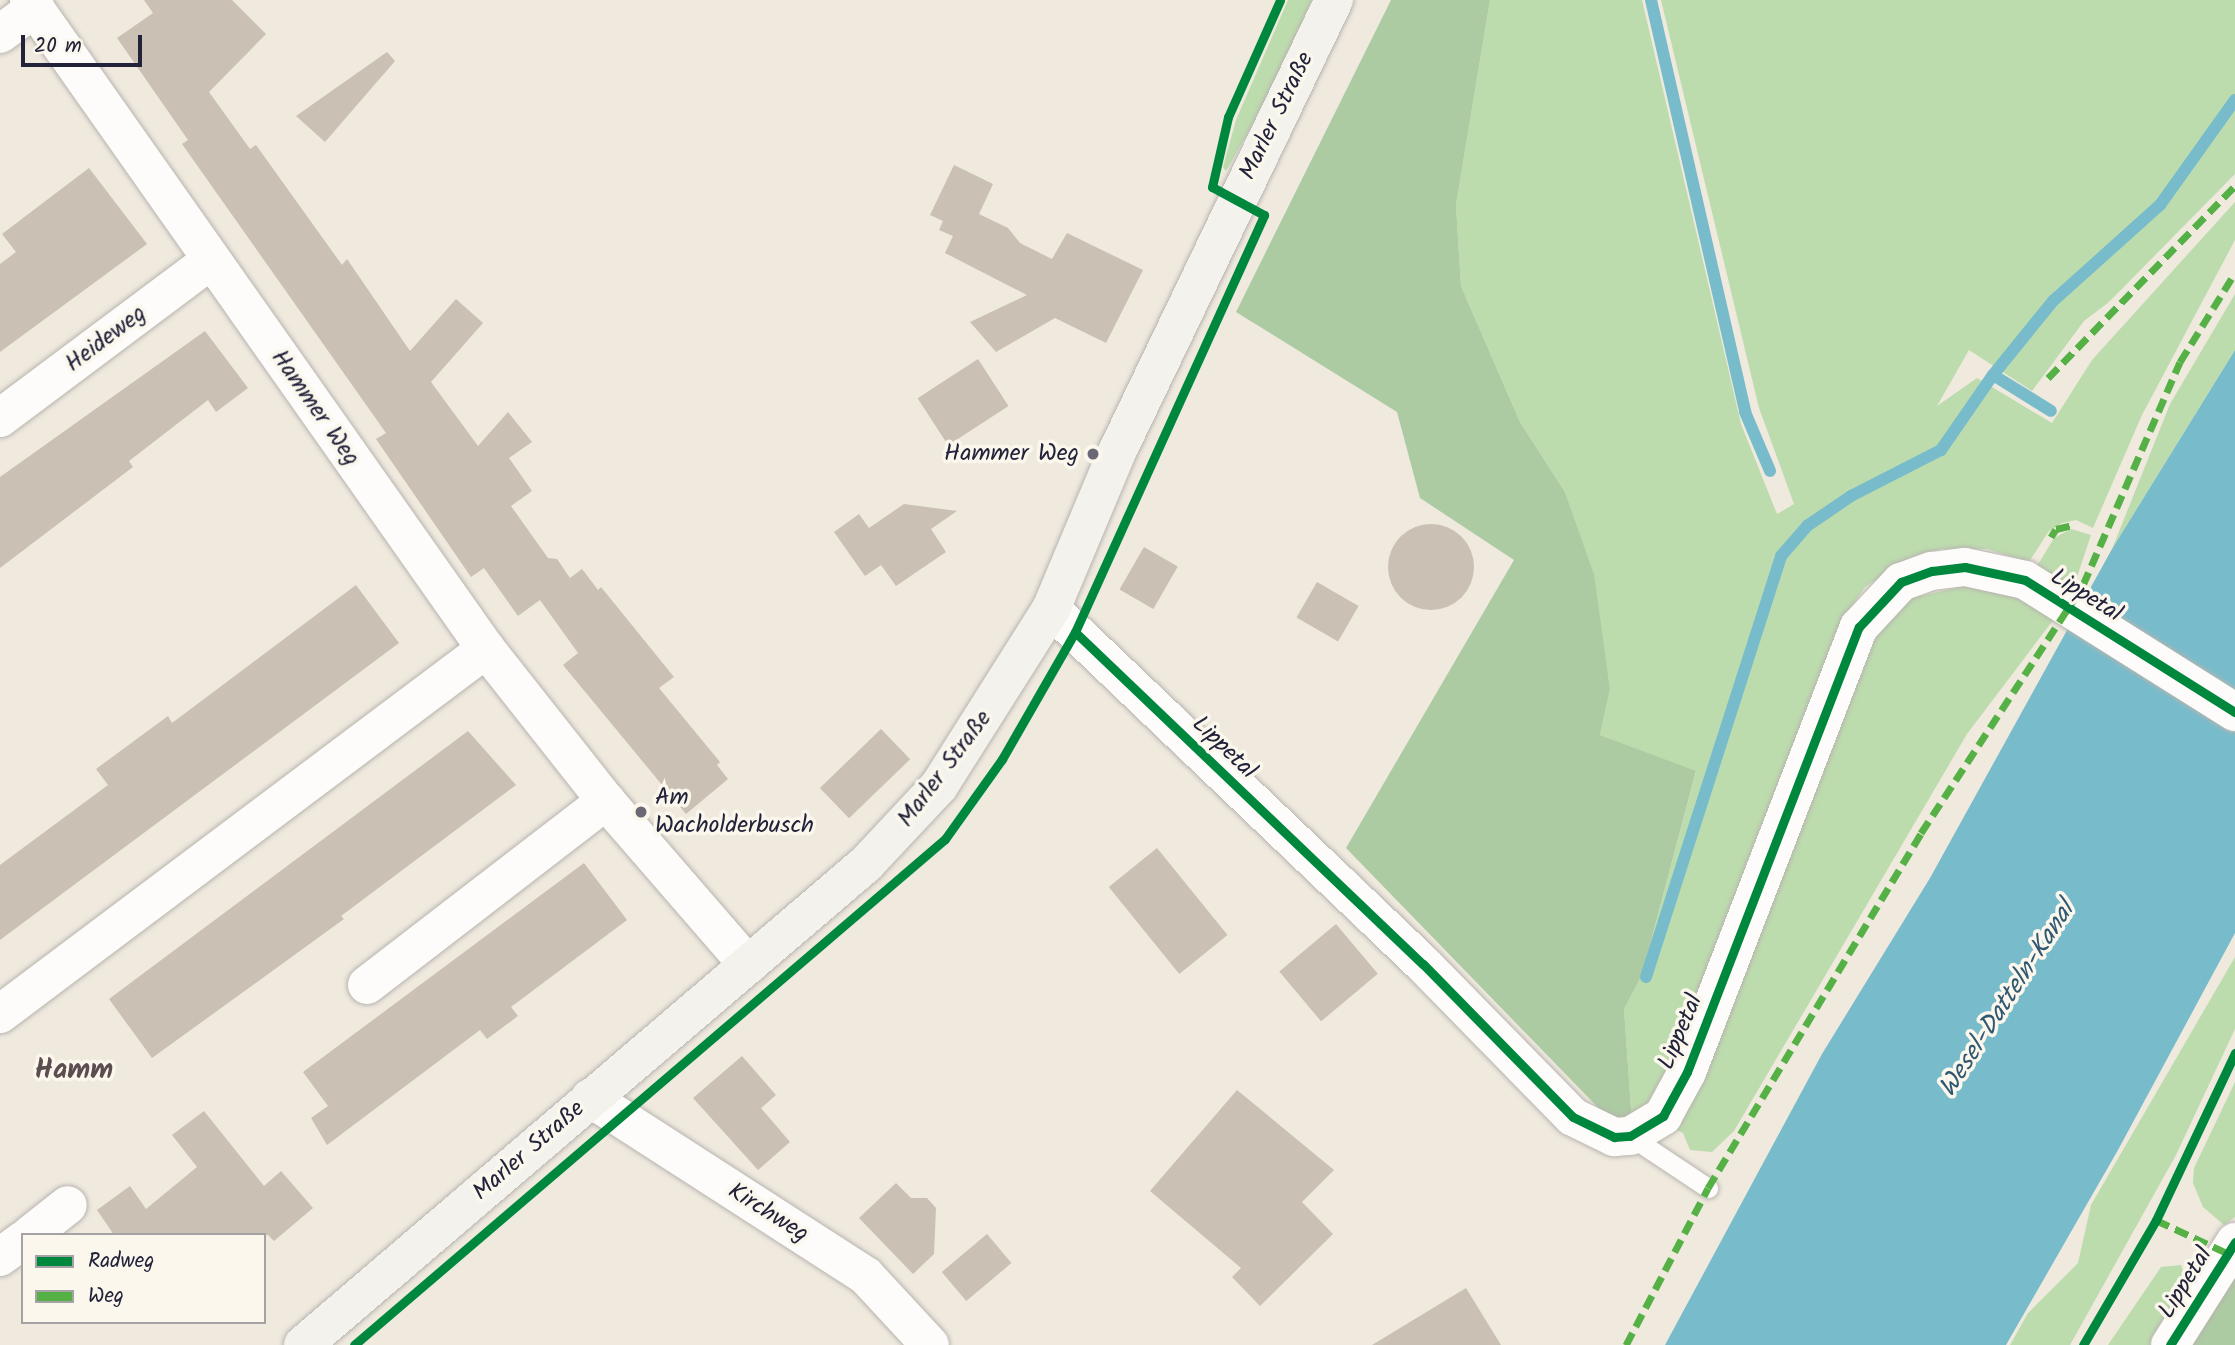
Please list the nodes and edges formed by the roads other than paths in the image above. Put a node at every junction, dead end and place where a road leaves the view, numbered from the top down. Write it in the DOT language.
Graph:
graph roads {
  1 [pos="1334,0"];
  2 [pos="32,4"];
  3 [pos="0,34"];
  4 [pos="211,260"];
  5 [pos="0,418"];
  6 [pos="1051,609"];
  7 [pos="486,649"];
  8 [pos="2235,712"];
  9 [pos="606,801"];
  10 [pos="748,965"];
  11 [pos="367,985"];
  12 [pos="0,1014"];
  13 [pos="590,1098"];
  14 [pos="1630,1136"];
  15 [pos="1708,1188"];
  16 [pos="68,1205"];
  17 [pos="33,1233"];
  18 [pos="21,1241"];
  19 [pos="2235,1242"];
  20 [pos="0,1257"];
  21 [pos="303,1345"];
  22 [pos="930,1345"];
  23 [pos="2170,1345"];
  1 -- 6 [label="main road, Marler Straße"];
  2 -- 3 [label="street, Hammer Weg"];
  2 -- 4 [label="street, Hammer Weg"];
  4 -- 5 [label="street, Heideweg"];
  4 -- 7 [label="street, Hammer Weg"];
  6 -- 10 [label="main road, Marler Straße"];
  6 -- 14 [label="street, Lippetal"];
  7 -- 9 [label="street, Hammer Weg"];
  7 -- 12 [label="street"];
  8 -- 14 [label="street, Lippetal"];
  9 -- 10 [label="street, Hammer Weg"];
  9 -- 11 [label="street"];
  10 -- 13 [label="main road, Marler Straße"];
  13 -- 21 [label="main road, Marler Straße"];
  13 -- 22 [label="street, Kirchweg"];
  14 -- 15 [label="lane"];
  16 -- 17 [label="street"];
  18 -- 20 [label="street"];
  19 -- 23 [label="street, Lippetal"];
}
